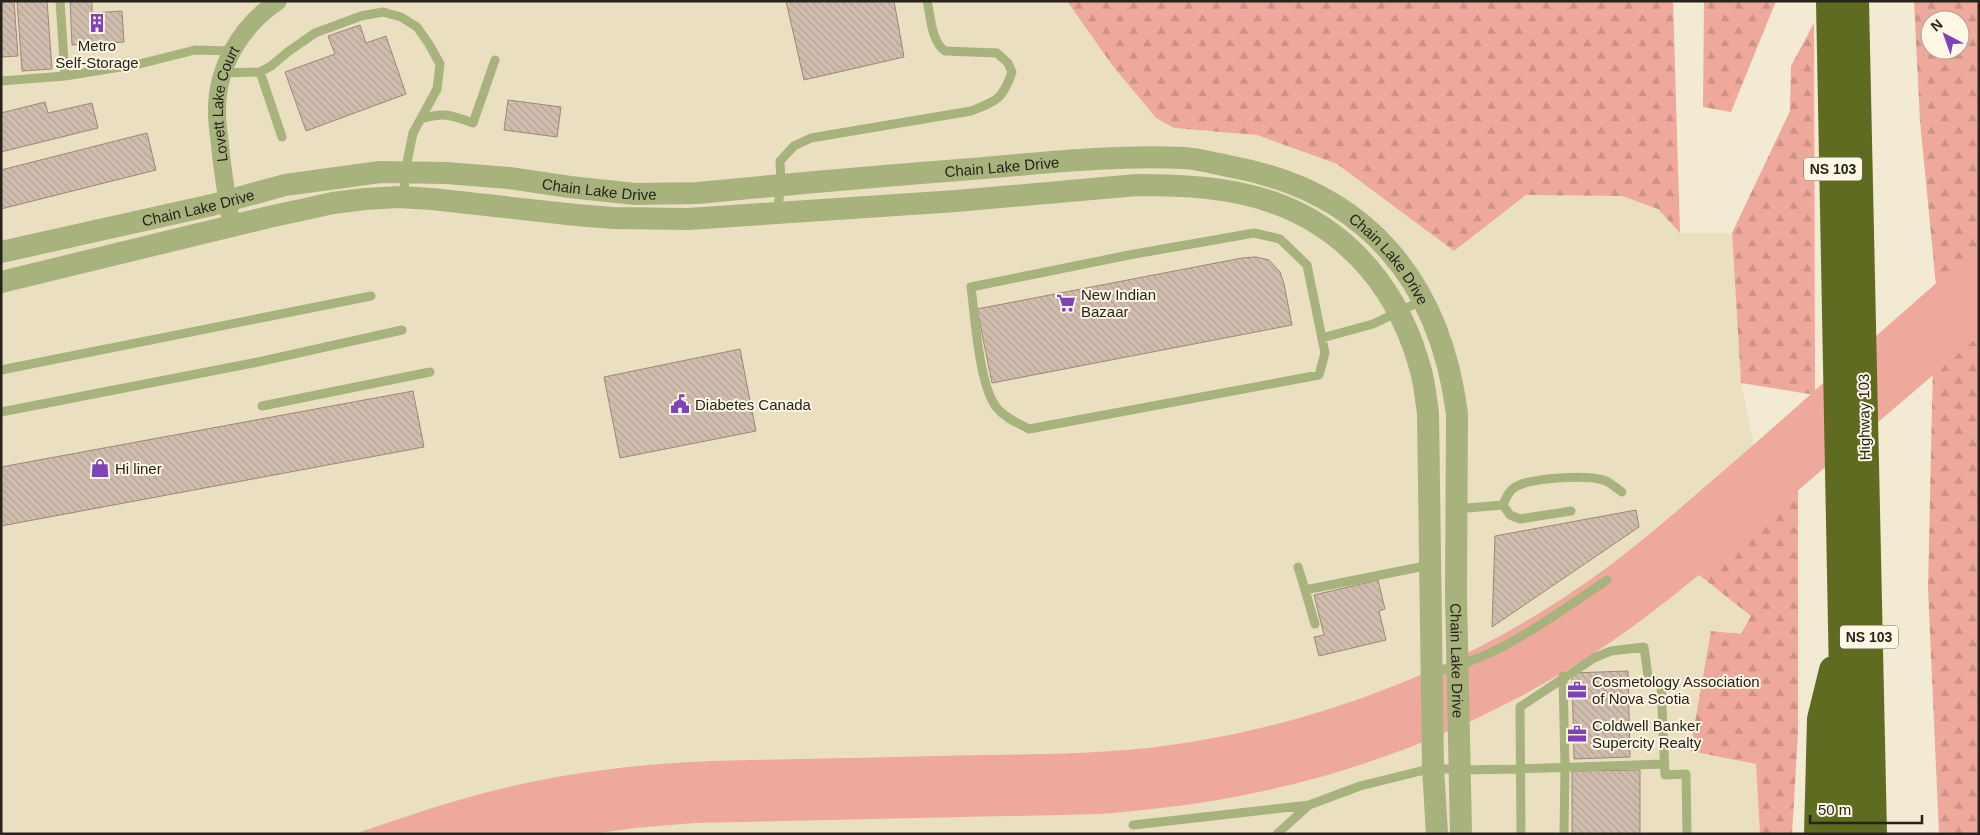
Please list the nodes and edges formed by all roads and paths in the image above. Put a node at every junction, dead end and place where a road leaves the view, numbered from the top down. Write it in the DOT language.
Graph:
graph roads {
  1 [pos="60,1"];
  2 [pos="278,1"];
  3 [pos="928,1"];
  4 [pos="1830,1"];
  5 [pos="1856,1"];
  6 [pos="231,51"];
  7 [pos="495,60"];
  8 [pos="260,72"];
  9 [pos="223,73"];
  10 [pos="65,76"];
  11 [pos="1,80"];
  12 [pos="421,119"];
  13 [pos="282,138"];
  14 [pos="405,172"];
  15 [pos="781,184"];
  16 [pos="404,198"];
  17 [pos="227,200"];
  18 [pos="777,213"];
  19 [pos="232,226"];
  20 [pos="1,252"];
  21 [pos="1,282"];
  22 [pos="371,296"];
  23 [pos="1423,300"];
  24 [pos="1400,312"];
  25 [pos="402,330"];
  26 [pos="1322,338"];
  27 [pos="1,370"];
  28 [pos="430,372"];
  29 [pos="262,406"];
  30 [pos="1,412"];
  31 [pos="1622,492"];
  32 [pos="1503,505"];
  33 [pos="1456,509"];
  34 [pos="1571,510"];
  35 [pos="1430,565"];
  36 [pos="1298,567"];
  37 [pos="1608,580"];
  38 [pos="1305,590"];
  39 [pos="1443,597"];
  40 [pos="1315,624"];
  41 [pos="1842,630"];
  42 [pos="1458,667"];
  43 [pos="1432,672"];
  44 [pos="1563,676"];
  45 [pos="1664,764"];
  46 [pos="1565,766"];
  47 [pos="1433,768"];
  48 [pos="1520,769"];
  49 [pos="1459,770"];
  50 [pos="1309,805"];
  51 [pos="1133,825"];
  52 [pos="1277,834"];
  53 [pos="1437,834"];
  54 [pos="1461,834"];
  55 [pos="1521,834"];
  56 [pos="1564,834"];
  57 [pos="1687,834"];
  58 [pos="1818,834"];
  59 [pos="1846,834"];
  60 [pos="1873,834"];
  1 -- 10 [label="lane"];
  2 -- 6 [label="street, Lovett Lake Court"];
  3 -- 15 [label="lane"];
  4 -- 41 [label="highway, Highway 103 / NS 103"];
  5 -- 60 [label="highway, Highway 103 / NS 103"];
  6 -- 9 [label="street, Lovett Lake Court"];
  6 -- 10 [label="lane"];
  7 -- 12 [label="lane"];
  8 -- 9 [label="lane"];
  8 -- 12 [label="lane"];
  8 -- 13 [label="lane"];
  9 -- 17 [label="street, Lovett Lake Court"];
  10 -- 11 [label="lane"];
  12 -- 14 [label="lane"];
  14 -- 15 [label="street, Chain Lake Drive"];
  14 -- 16 [label="lane"];
  14 -- 17 [label="street, Chain Lake Drive"];
  15 -- 18 [label="lane"];
  15 -- 23 [label="street, Chain Lake Drive"];
  16 -- 18 [label="street, Chain Lake Drive"];
  16 -- 19 [label="street, Chain Lake Drive"];
  17 -- 19 [label="street, Lovett Lake Court"];
  17 -- 20 [label="street, Chain Lake Drive"];
  18 -- 24 [label="street, Chain Lake Drive"];
  19 -- 21 [label="street, Chain Lake Drive"];
  22 -- 27 [label="lane"];
  23 -- 24 [label="lane"];
  23 -- 33 [label="street, Chain Lake Drive"];
  24 -- 26 [label="lane"];
  24 -- 35 [label="street, Chain Lake Drive"];
  25 -- 30 [label="lane"];
  26 -- 26 [label="lane"];
  28 -- 29 [label="lane"];
  31 -- 32 [label="lane"];
  32 -- 33 [label="lane"];
  32 -- 34 [label="lane"];
  33 -- 39 [label="street, Chain Lake Drive"];
  35 -- 38 [label="lane"];
  35 -- 39 [label="street, Chain Lake Drive"];
  36 -- 38 [label="lane"];
  37 -- 42 [label="lane"];
  38 -- 40 [label="lane"];
  39 -- 42 [label="street, Chain Lake Drive"];
  39 -- 43 [label="street, Chain Lake Drive"];
  41 -- 58 [label="highway"];
  41 -- 59 [label="highway, Highway 103 / NS 103"];
  42 -- 43 [label="lane"];
  42 -- 49 [label="street, Chain Lake Drive"];
  43 -- 47 [label="street, Chain Lake Drive"];
  44 -- 45 [label="lane"];
  44 -- 46 [label="lane"];
  44 -- 48 [label="lane"];
  45 -- 46 [label="lane"];
  45 -- 57 [label="lane"];
  46 -- 48 [label="lane"];
  46 -- 56 [label="lane"];
  47 -- 49 [label="lane"];
  47 -- 50 [label="lane"];
  47 -- 53 [label="street, Chain Lake Drive"];
  48 -- 49 [label="lane"];
  48 -- 55 [label="lane"];
  49 -- 54 [label="street, Chain Lake Drive"];
  50 -- 51 [label="lane"];
  50 -- 52 [label="lane"];
}
